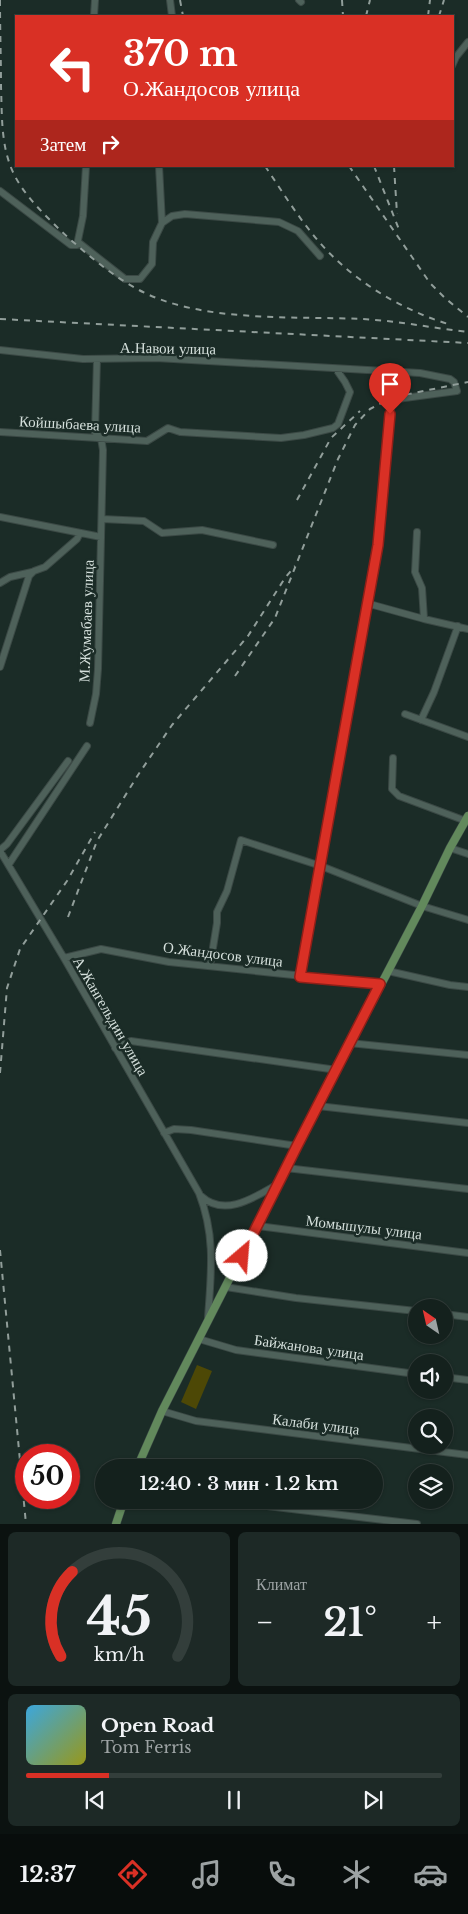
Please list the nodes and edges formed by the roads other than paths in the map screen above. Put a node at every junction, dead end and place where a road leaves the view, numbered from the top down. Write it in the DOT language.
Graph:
graph roads {
  1 [pos="95,0"];
  2 [pos="170,0"];
  3 [pos="94,15"];
  4 [pos="172,15"];
  5 [pos="468,42"];
  6 [pos="454,62"];
  7 [pos="86,167"];
  8 [pos="159,167"];
  9 [pos="0,191"];
  10 [pos="162,223"];
  11 [pos="78,242"];
  12 [pos="320,256"];
  13 [pos="0,350"];
  14 [pos="97,359"];
  15 [pos="336,369"];
  16 [pos="0,432"];
  17 [pos="102,438"];
  18 [pos="0,517"];
  19 [pos="102,519"];
  20 [pos="417,532"];
  21 [pos="80,533"];
  22 [pos="101,537"];
  23 [pos="273,545"];
  24 [pos="34,571"];
  25 [pos="0,582"];
  26 [pos="366,603"];
  27 [pos="424,619"];
  28 [pos="458,626"];
  29 [pos="468,629"];
  30 [pos="0,667"];
  31 [pos="405,714"];
  32 [pos="421,720"];
  33 [pos="90,724"];
  34 [pos="468,738"];
  35 [pos="87,746"];
  36 [pos="393,758"];
  37 [pos="68,761"];
  38 [pos="467,818"];
  39 [pos="450,848"];
  40 [pos="0,851"];
  41 [pos="468,854"];
  42 [pos="8,864"];
  43 [pos="320,866"];
  44 [pos="422,906"];
  45 [pos="468,920"];
  46 [pos="64,958"];
  47 [pos="210,966"];
  48 [pos="388,971"];
  49 [pos="300,977"];
  50 [pos="380,984"];
  51 [pos="468,987"];
  52 [pos="350,1043"];
  53 [pos="115,1048"];
  54 [pos="468,1055"];
  55 [pos="337,1070"];
  56 [pos="318,1106"];
  57 [pos="468,1123"];
  58 [pos="164,1133"];
  59 [pos="297,1146"];
  60 [pos="286,1168"];
  61 [pos="278,1184"];
  62 [pos="468,1189"];
  63 [pos="198,1194"];
  64 [pos="258,1226"];
  65 [pos="468,1253"];
  66 [pos="226,1287"];
  67 [pos="408,1310"];
  68 [pos="453,1315"];
  69 [pos="468,1317"];
  70 [pos="208,1320"];
  71 [pos="199,1339"];
  72 [pos="408,1373"];
  73 [pos="453,1378"];
  74 [pos="468,1380"];
  75 [pos="162,1411"];
  76 [pos="468,1455"];
  77 [pos="141,1459"];
  78 [pos="121,1509"];
  79 [pos="293,1509"];
  80 [pos="116,1524"];
  81 [pos="417,1524"];
  1 -- 3 [label="street"];
  2 -- 4 [label="street"];
  5 -- 6 [label="street"];
  7 -- 11 [label="street"];
  8 -- 10 [label="street"];
  9 -- 11 [label="street"];
  10 -- 11 [label="street"];
  10 -- 12 [label="street"];
  13 -- 14 [label="street, А.Навои улица"];
  14 -- 15 [label="street, А.Навои улица"];
  14 -- 17 [label="street, М.Жумабаев улица"];
  15 -- 17 [label="street, Койшыбаева улица"];
  15 -- 26 [label="street, А.Навои улица"];
  16 -- 17 [label="street, Койшыбаева улица"];
  17 -- 19 [label="street, М.Жумабаев улица"];
  18 -- 21 [label="street"];
  19 -- 22 [label="street, М.Жумабаев улица"];
  19 -- 23 [label="street"];
  20 -- 27 [label="street"];
  21 -- 22 [label="street"];
  21 -- 24 [label="street, М.Жумабаев улица"];
  22 -- 33 [label="street, М.Жумабаев улица"];
  24 -- 25 [label="street, М.Жумабаев улица"];
  24 -- 30 [label="street"];
  26 -- 27 [label="street"];
  26 -- 43 [label="street"];
  27 -- 28 [label="street"];
  28 -- 29 [label="street"];
  28 -- 32 [label="street"];
  31 -- 32 [label="street"];
  32 -- 34 [label="street"];
  35 -- 42 [label="street"];
  36 -- 38 [label="street"];
  37 -- 40 [label="street"];
  38 -- 39 [label="main road"];
  39 -- 41 [label="street"];
  39 -- 44 [label="main road"];
  40 -- 42 [label="street, А.Жангельдин улица"];
  42 -- 46 [label="street, А.Жангельдин улица"];
  43 -- 44 [label="street"];
  43 -- 47 [label="street"];
  43 -- 49 [label="street"];
  44 -- 45 [label="street"];
  44 -- 48 [label="main road"];
  46 -- 47 [label="street, О.Жандосов улица"];
  46 -- 53 [label="street, А.Жангельдин улица"];
  47 -- 49 [label="street, О.Жандосов улица"];
  48 -- 50 [label="main road"];
  48 -- 51 [label="street"];
  49 -- 50 [label="street, О.Жандосов улица"];
  50 -- 52 [label="main road"];
  52 -- 54 [label="street"];
  52 -- 55 [label="main road"];
  53 -- 55 [label="street"];
  53 -- 58 [label="street, А.Жангельдин улица"];
  55 -- 56 [label="main road"];
  56 -- 57 [label="street"];
  56 -- 59 [label="main road"];
  58 -- 59 [label="street"];
  58 -- 63 [label="street, А.Жангельдин улица"];
  59 -- 60 [label="main road"];
  60 -- 61 [label="main road"];
  60 -- 62 [label="street"];
  61 -- 63 [label="street"];
  61 -- 64 [label="main road"];
  63 -- 70 [label="street, А.Жангельдин улица"];
  64 -- 65 [label="street, Момышулы улица"];
  64 -- 66 [label="main road"];
  66 -- 67 [label="street"];
  66 -- 70 [label="main road"];
  68 -- 69 [label="street"];
  70 -- 71 [label="main road"];
  71 -- 72 [label="street, Байжанова улица"];
  71 -- 75 [label="main road"];
  73 -- 74 [label="street"];
  75 -- 76 [label="street, Калаби улица"];
  75 -- 77 [label="main road"];
  78 -- 80 [label="main road"];
  79 -- 81 [label="street"];
}
